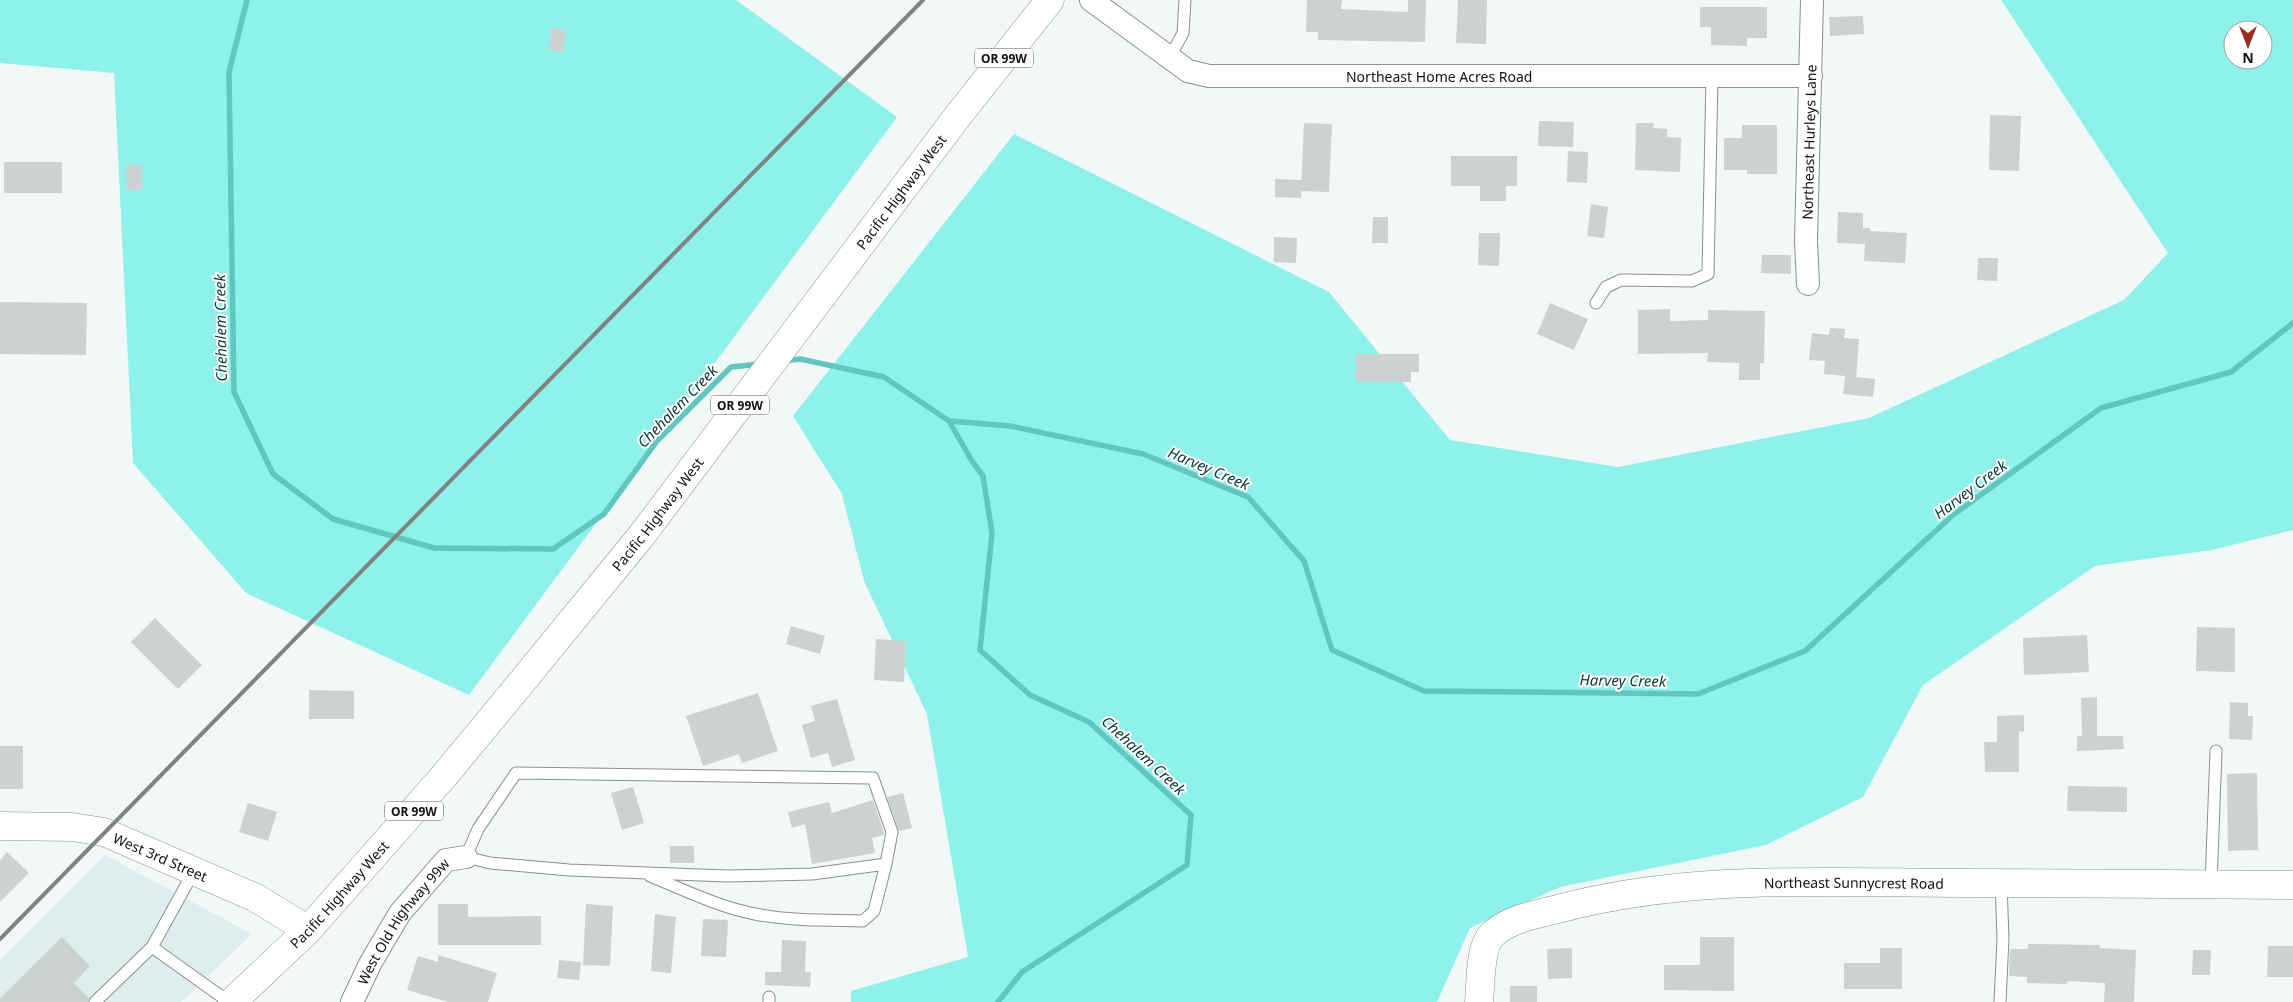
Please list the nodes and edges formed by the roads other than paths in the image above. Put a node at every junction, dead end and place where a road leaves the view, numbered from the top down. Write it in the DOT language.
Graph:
graph roads {
  1 [pos="1050,0"];
  2 [pos="1091,0"];
  3 [pos="1185,0"];
  4 [pos="1812,0"];
  5 [pos="1170,57"];
  6 [pos="1712,76"];
  7 [pos="1811,76"];
  8 [pos="1808,284"];
  9 [pos="1596,303"];
  10 [pos="2216,751"];
  11 [pos="0,826"];
  12 [pos="466,857"];
  13 [pos="886,864"];
  14 [pos="194,871"];
  15 [pos="643,873"];
  16 [pos="2001,883"];
  17 [pos="2211,884"];
  18 [pos="2293,885"];
  19 [pos="308,930"];
  20 [pos="152,947"];
  21 [pos="95,1002"];
  22 [pos="231,1002"];
  23 [pos="352,1002"];
  24 [pos="1479,1002"];
  25 [pos="2000,1002"];
  1 -- 19 [label="main road, Pacific Highway West / OR 99W"];
  2 -- 5 [label="street, Northeast Home Acres Road"];
  3 -- 5 [label="lane"];
  4 -- 7 [label="street, Northeast Hurleys Lane"];
  5 -- 6 [label="street, Northeast Home Acres Road"];
  6 -- 7 [label="street, Northeast Home Acres Road"];
  6 -- 9 [label="lane"];
  7 -- 8 [label="street, Northeast Hurleys Lane"];
  10 -- 17 [label="lane"];
  11 -- 14 [label="main road, West 3rd Street"];
  12 -- 13 [label="lane"];
  12 -- 15 [label="lane"];
  12 -- 23 [label="street, West Old Highway 99w"];
  13 -- 15 [label="lane"];
  13 -- 15 [label="lane"];
  14 -- 19 [label="main road, West 3rd Street"];
  14 -- 20 [label="lane"];
  16 -- 17 [label="main road, Northeast Sunnycrest Road"];
  16 -- 24 [label="main road, Northeast Sunnycrest Road"];
  16 -- 25 [label="lane"];
  17 -- 18 [label="main road, Northeast Sunnycrest Road"];
  19 -- 22 [label="main road, Pacific Highway West / OR 99W"];
  20 -- 21 [label="lane"];
  20 -- 22 [label="lane"];
}
